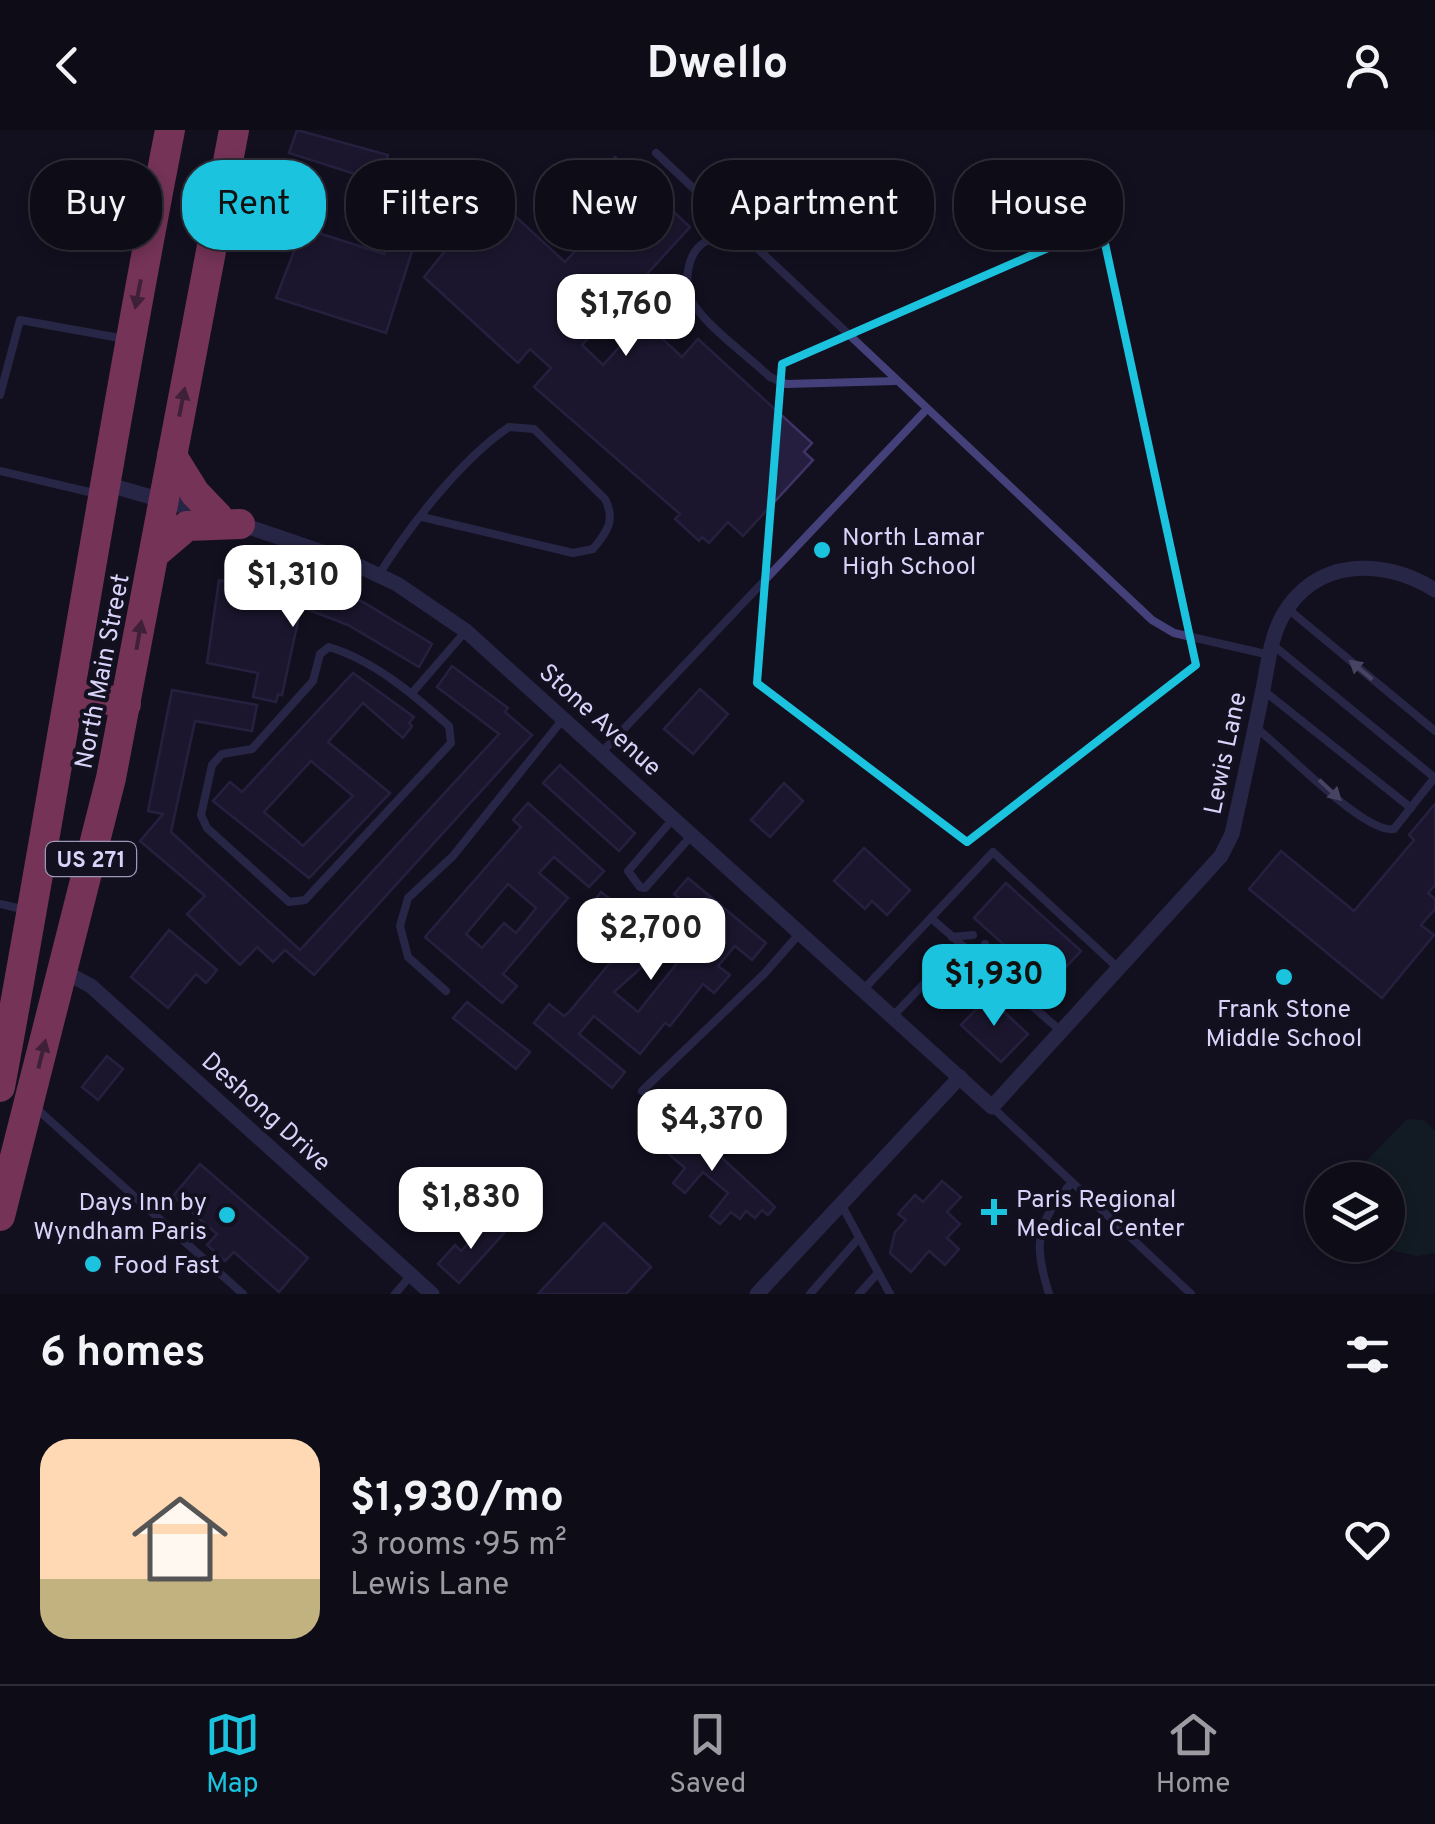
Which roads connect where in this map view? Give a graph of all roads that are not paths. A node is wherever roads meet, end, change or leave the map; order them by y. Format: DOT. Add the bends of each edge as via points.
graph roads {
  1 [pos="170,130"];
  2 [pos="234,130"];
  3 [pos="656,152"];
  4 [pos="693,188"];
  5 [pos="696,250"];
  6 [pos="757,250"];
  7 [pos="129,340"];
  8 [pos="895,381"];
  9 [pos="0,395"];
  10 [pos="926,410"];
  11 [pos="172,456"];
  12 [pos="0,471"];
  13 [pos="106,484"];
  14 [pos="164,498"];
  15 [pos="422,517"];
  16 [pos="229,520"];
  17 [pos="154,554"];
  18 [pos="378,576"];
  19 [pos="1435,590"];
  20 [pos="1288,608"];
  21 [pos="466,631"];
  22 [pos="1272,650"];
  23 [pos="1263,690"];
  24 [pos="70,691"];
  25 [pos="412,693"];
  26 [pos="126,704"];
  27 [pos="562,719"];
  28 [pos="1255,727"];
  29 [pos="1435,731"];
  30 [pos="600,753"];
  31 [pos="1435,777"];
  32 [pos="1411,808"];
  33 [pos="673,818"];
  34 [pos="692,835"];
  35 [pos="0,904"];
  36 [pos="35,912"];
  37 [pos="930,918"];
  38 [pos="800,932"];
  39 [pos="973,935"];
  40 [pos="952,937"];
  41 [pos="985,944"];
  42 [pos="960,945"];
  43 [pos="23,958"];
  44 [pos="986,966"];
  45 [pos="1119,969"];
  46 [pos="63,971"];
  47 [pos="863,990"];
  48 [pos="446,991"];
  49 [pos="8,992"];
  50 [pos="893,1016"];
  51 [pos="1062,1032"];
  52 [pos="960,1077"];
  53 [pos="0,1087"];
  54 [pos="642,1091"];
  55 [pos="30,1103"];
  56 [pos="992,1107"];
  57 [pos="1072,1182"];
  58 [pos="841,1204"];
  59 [pos="0,1216"];
  60 [pos="859,1238"];
  61 [pos="878,1274"];
  62 [pos="412,1275"];
  63 [pos="243,1294"];
  64 [pos="394,1294"];
  65 [pos="432,1294"];
  66 [pos="758,1294"];
  67 [pos="810,1294"];
  68 [pos="859,1294"];
  69 [pos="890,1294"];
  70 [pos="1049,1294"];
  71 [pos="1191,1294"];
  1 -- 7 [label="highway, North Main Street / US 271, one-way"];
  11 -- 2 [label="highway, North Main Street / US 271, one-way"];
  3 -- 4 [label="lane"];
  5 -- 8 [label="lane" via="687,278 693,304 770,377 786,384"];
  6 -- 8 [label="lane"];
  7 -- 9 [label="lane" via="20,320"];
  7 -- 13 [label="highway, North Main Street / US 271"];
  8 -- 10 [label="lane"];
  10 -- 22 [label="lane" via="1152,620 1174,633"];
  10 -- 30 [label="lane"];
  11 -- 14 [label="highway, North Main Street / US 271"];
  11 -- 16 [label="highway" via="195,493"];
  12 -- 13 [label="lane" via="89,492"];
  13 -- 14 [label="street, Stone Avenue"];
  13 -- 24 [label="highway, North Main Street / US 271"];
  14 -- 16 [label="street, Stone Avenue"];
  14 -- 17 [label="highway, North Main Street / US 271"];
  15 -- 15 [label="lane" via="489,442 521,426 534,429 612,512 593,550 573,553"];
  15 -- 18 [label="lane"];
  16 -- 17 [label="highway" via="187,526"];
  16 -- 18 [label="street, Stone Avenue"];
  26 -- 17 [label="highway, North Main Street / US 271, one-way"];
  18 -- 21 [label="street, Stone Avenue"];
  19 -- 20 [label="street" via="1400,572 1349,568 1309,586"];
  20 -- 22 [label="street, Lewis Lane"];
  29 -- 20 [label="lane, one-way"];
  21 -- 25 [label="lane"];
  21 -- 27 [label="street, Stone Avenue"];
  22 -- 23 [label="street, Lewis Lane"];
  22 -- 31 [label="lane"];
  23 -- 28 [label="street, Lewis Lane"];
  23 -- 32 [label="lane"];
  24 -- 26 [label="highway"];
  24 -- 36 [label="highway, North Main Street / US 271"];
  25 -- 25 [label="lane" via="329,647 320,654 313,681 252,750 222,754 212,764 201,815 207,828 290,902 304,900 451,743 450,726"];
  26 -- 46 [label="highway, North Main Street / US 271"];
  27 -- 30 [label="street, Stone Avenue"];
  27 -- 48 [label="lane" via="453,856 408,898 400,926 408,957"];
  28 -- 32 [label="lane, one-way" via="1376,828 1394,829"];
  28 -- 45 [label="street, Lewis Lane" via="1232,834 1221,856"];
  30 -- 33 [label="street, Stone Avenue"];
  31 -- 32 [label="lane"];
  33 -- 34 [label="street, Stone Avenue"];
  33 -- 34 [label="lane" via="628,872 640,888"];
  34 -- 38 [label="street, Stone Avenue"];
  35 -- 36 [label="lane"];
  36 -- 43 [label="highway, North Main Street / US 271"];
  37 -- 40 [label="lane"];
  37 -- 45 [label="lane" via="993,852"];
  37 -- 47 [label="lane"];
  38 -- 47 [label="street, Stone Avenue"];
  38 -- 54 [label="lane"];
  39 -- 40 [label="lane"];
  40 -- 42 [label="lane"];
  41 -- 44 [label="lane"];
  42 -- 44 [label="lane"];
  42 -- 50 [label="lane"];
  43 -- 46 [label="highway"];
  43 -- 49 [label="highway, North Main Street / US 271"];
  44 -- 51 [label="lane"];
  45 -- 51 [label="street, Lewis Lane"];
  55 -- 46 [label="highway, North Main Street / US 271, one-way"];
  46 -- 62 [label="street, Deshong Drive" via="92,986"];
  47 -- 50 [label="street, Stone Avenue"];
  49 -- 53 [label="highway, North Main Street / US 271"];
  50 -- 52 [label="street, Stone Avenue"];
  51 -- 56 [label="street, Lewis Lane"];
  52 -- 56 [label="street, Stone Avenue"];
  52 -- 58 [label="street"];
  55 -- 59 [label="highway, North Main Street / US 271"];
  55 -- 63 [label="lane"];
  56 -- 57 [label="lane"];
  57 -- 70 [label="lane" via="1037,1242"];
  57 -- 71 [label="lane"];
  58 -- 60 [label="lane"];
  58 -- 66 [label="street"];
  60 -- 61 [label="lane"];
  60 -- 67 [label="lane"];
  61 -- 68 [label="lane"];
  61 -- 69 [label="lane"];
  62 -- 64 [label="lane"];
  62 -- 65 [label="street, Deshong Drive"];
}
